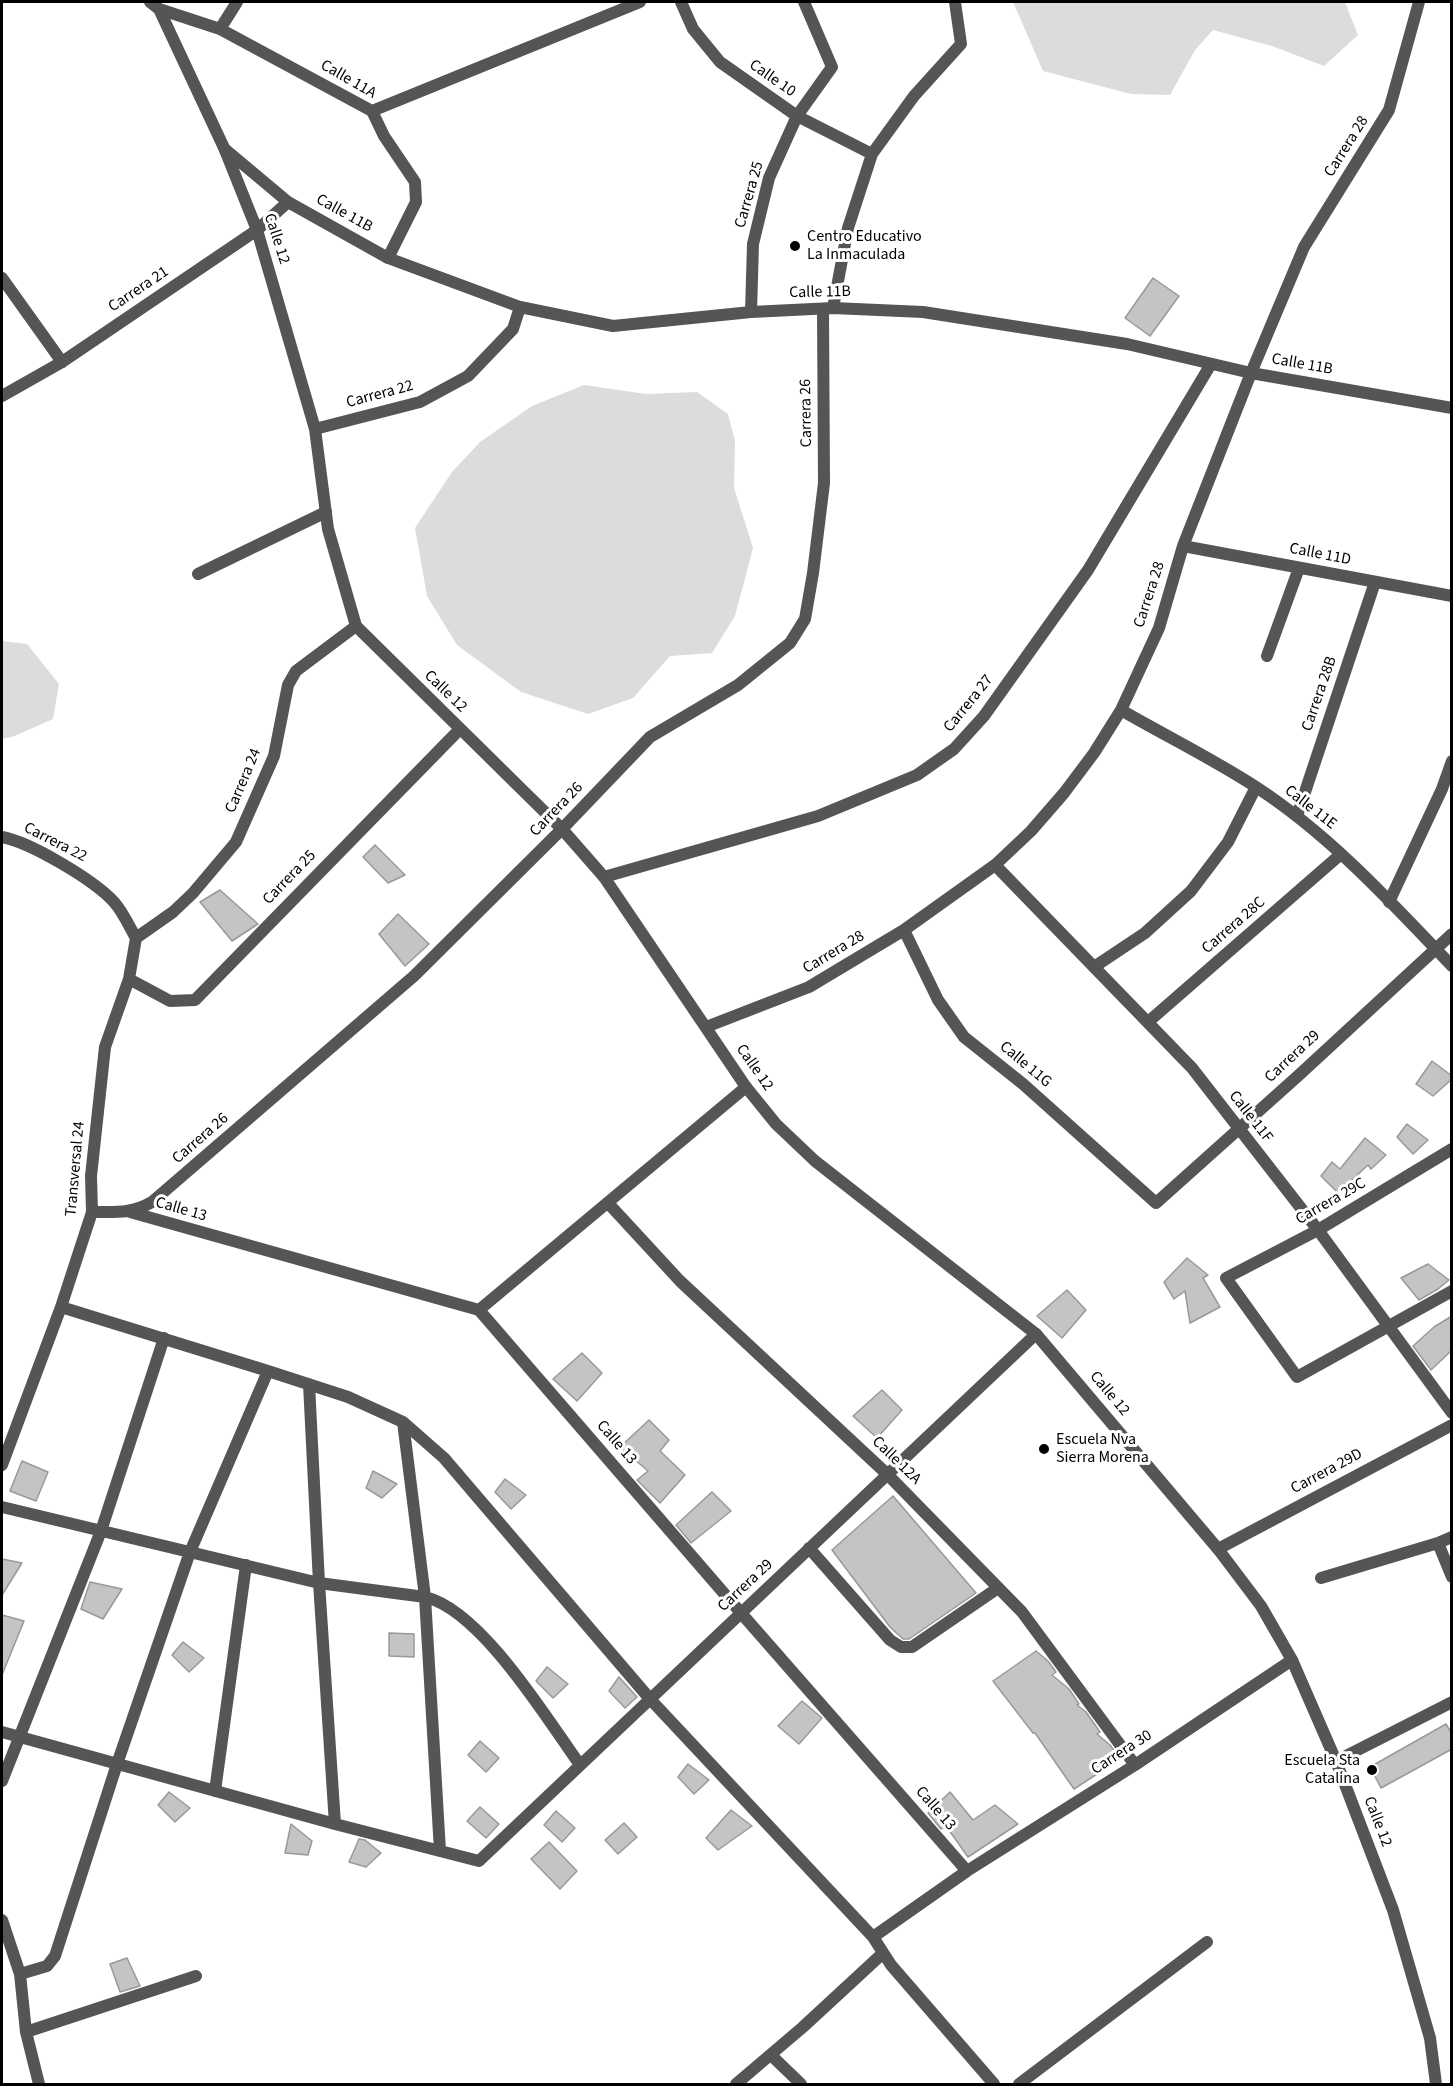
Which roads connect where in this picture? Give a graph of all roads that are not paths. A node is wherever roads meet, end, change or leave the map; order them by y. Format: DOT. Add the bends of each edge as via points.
graph roads {
  1 [pos="237,2"];
  2 [pos="640,2"];
  3 [pos="681,2"];
  4 [pos="804,2"];
  5 [pos="954,2"];
  6 [pos="1419,2"];
  7 [pos="154,5"];
  8 [pos="220,29"];
  9 [pos="372,111"];
  10 [pos="797,116"];
  11 [pos="225,150"];
  12 [pos="872,154"];
  13 [pos="288,202"];
  14 [pos="257,230"];
  15 [pos="388,258"];
  16 [pos="2,278"];
  17 [pos="520,307"];
  18 [pos="828,308"];
  19 [pos="751,312"];
  20 [pos="62,362"];
  21 [pos="1211,364"];
  22 [pos="1251,373"];
  23 [pos="2,396"];
  24 [pos="1452,408"];
  25 [pos="315,429"];
  26 [pos="326,512"];
  27 [pos="1183,546"];
  28 [pos="1299,568"];
  29 [pos="198,574"];
  30 [pos="1375,582"];
  31 [pos="1452,596"];
  32 [pos="356,626"];
  33 [pos="1267,656"];
  34 [pos="1121,710"];
  35 [pos="459,729"];
  36 [pos="1452,761"];
  37 [pos="1256,787"];
  38 [pos="1296,816"];
  39 [pos="562,829"];
  40 [pos="2,837"];
  41 [pos="1341,854"];
  42 [pos="995,865"];
  43 [pos="604,877"];
  44 [pos="1389,902"];
  45 [pos="904,930"];
  46 [pos="1452,934"];
  47 [pos="136,938"];
  48 [pos="1435,948"];
  49 [pos="1452,966"];
  50 [pos="1094,967"];
  51 [pos="129,979"];
  52 [pos="1148,1022"];
  53 [pos="706,1027"];
  54 [pos="746,1087"];
  55 [pos="1238,1129"];
  56 [pos="1452,1149"];
  57 [pos="608,1203"];
  58 [pos="1156,1203"];
  59 [pos="92,1212"];
  60 [pos="129,1212"];
  61 [pos="1318,1230"];
  62 [pos="1452,1291"];
  63 [pos="61,1307"];
  64 [pos="479,1310"];
  65 [pos="1389,1326"];
  66 [pos="1036,1334"];
  67 [pos="165,1338"];
  68 [pos="268,1371"];
  69 [pos="309,1384"];
  70 [pos="1452,1413"];
  71 [pos="403,1422"];
  72 [pos="1452,1425"];
  73 [pos="2,1465"];
  74 [pos="887,1474"];
  75 [pos="2,1507"];
  76 [pos="100,1531"];
  77 [pos="1452,1537"];
  78 [pos="1438,1543"];
  79 [pos="809,1548"];
  80 [pos="1218,1549"];
  81 [pos="190,1552"];
  82 [pos="246,1565"];
  83 [pos="1452,1577"];
  84 [pos="1321,1578"];
  85 [pos="319,1583"];
  86 [pos="998,1588"];
  87 [pos="425,1597"];
  88 [pos="741,1613"];
  89 [pos="1292,1660"];
  90 [pos="650,1699"];
  91 [pos="1452,1702"];
  92 [pos="2,1732"];
  93 [pos="19,1737"];
  94 [pos="1336,1761"];
  95 [pos="117,1764"];
  96 [pos="580,1765"];
  97 [pos="1135,1765"];
  98 [pos="2,1782"];
  99 [pos="215,1791"];
  100 [pos="335,1824"];
  101 [pos="440,1851"];
  102 [pos="968,1871"];
  103 [pos="2,1920"];
  104 [pos="873,1937"];
  105 [pos="1207,1942"];
  106 [pos="882,1954"];
  107 [pos="20,1974"];
  108 [pos="196,1976"];
  109 [pos="26,2032"];
  110 [pos="772,2055"];
  111 [pos="39,2085"];
  112 [pos="736,2085"];
  113 [pos="801,2085"];
  114 [pos="994,2085"];
  115 [pos="1019,2085"];
  116 [pos="1436,2085"];
  1 -- 8 [label="street"];
  2 -- 9 [label="street"];
  3 -- 10 [label="street, Calle 10" via="693,29 720,62"];
  4 -- 10 [label="street, Carrera 25" via="832,67"];
  5 -- 12 [label="street, Carrera 26" via="961,44 914,96"];
  6 -- 22 [label="street, Carrera 28" via="1389,110 1304,247"];
  7 -- 8 [label="street, Calle 11A"];
  7 -- 11 [label="street, Calle 12"];
  8 -- 9 [label="street, Calle 11A"];
  9 -- 15 [label="street, Calle 11A" via="415,182 416,202"];
  10 -- 12 [label="street, Calle 10"];
  10 -- 19 [label="street, Carrera 25" via="769,178 753,244"];
  11 -- 13 [label="street, Calle 11B"];
  11 -- 14 [label="street, Calle 12"];
  12 -- 18 [label="street, Carrera 26"];
  13 -- 14 [label="street, Carrera 21"];
  13 -- 15 [label="street, Calle 11B"];
  14 -- 20 [label="street, Carrera 21"];
  14 -- 25 [label="street, Calle 12"];
  15 -- 17 [label="street, Calle 11B"];
  16 -- 20 [label="street"];
  17 -- 19 [label="street, Calle 11B" via="613,326"];
  17 -- 25 [label="street, Carrera 22" via="513,329 468,376 420,402"];
  18 -- 19 [label="street, Calle 11B"];
  18 -- 21 [label="street, Calle 11B" via="922,312 1127,344"];
  18 -- 39 [label="street, Carrera 26" via="824,483 805,619 790,643 738,685 650,737"];
  20 -- 23 [label="street, Carrera 21"];
  21 -- 22 [label="street, Calle 11B"];
  21 -- 43 [label="street, Carrera 27" via="1088,570 984,716 954,749 917,776 818,816"];
  22 -- 24 [label="street, Calle 11B"];
  22 -- 27 [label="street, Carrera 28"];
  25 -- 26 [label="street, Calle 12"];
  26 -- 29 [label="street"];
  26 -- 32 [label="street, Calle 12"];
  27 -- 28 [label="street, Calle 11D"];
  27 -- 34 [label="street, Carrera 28" via="1159,628"];
  28 -- 30 [label="street, Calle 11D"];
  28 -- 33 [label="street"];
  30 -- 31 [label="street, Calle 11D"];
  30 -- 38 [label="street, Carrera 28B"];
  32 -- 35 [label="street, Calle 12"];
  32 -- 47 [label="street, Carrera 24" via="296,671 288,685 274,756 236,842 193,893"];
  34 -- 37 [label="street, Calle 11E"];
  34 -- 42 [label="street, Carrera 28" via="1064,793"];
  35 -- 39 [label="street, Calle 12"];
  35 -- 51 [label="street, Carrera 25" via="195,1000 170,1001"];
  36 -- 44 [label="street"];
  37 -- 38 [label="street, Calle 11E"];
  37 -- 50 [label="street" via="1228,842 1191,891 1145,933"];
  38 -- 41 [label="street, Calle 11E"];
  39 -- 43 [label="street, Calle 12"];
  39 -- 60 [label="street, Carrera 26" via="414,976 164,1192"];
  40 -- 47 [label="street, Carrera 22" via="80,874 114,902"];
  41 -- 44 [label="street, Calle 11E"];
  41 -- 52 [label="street, Carrera 28C"];
  42 -- 45 [label="street, Carrera 28"];
  42 -- 50 [label="street, Calle 11F"];
  43 -- 53 [label="street, Calle 12"];
  44 -- 48 [label="street, Calle 11E"];
  45 -- 53 [label="street, Carrera 28" via="809,987"];
  45 -- 58 [label="street, Calle 11G" via="938,1000 964,1036"];
  46 -- 48 [label="street, Carrera 29"];
  47 -- 51 [label="street, Transversal 24"];
  48 -- 49 [label="street, Calle 11E"];
  48 -- 55 [label="street, Carrera 29"];
  50 -- 52 [label="street, Calle 11F"];
  51 -- 59 [label="street, Transversal 24" via="105,1047 91,1176"];
  52 -- 55 [label="street, Calle 11F" via="1192,1068"];
  53 -- 54 [label="street, Calle 12"];
  54 -- 57 [label="street"];
  54 -- 66 [label="street, Calle 12" via="776,1124 815,1161"];
  55 -- 58 [label="street, Carrera 29"];
  55 -- 61 [label="street, Calle 11F"];
  56 -- 61 [label="street, Carrera 29C"];
  57 -- 64 [label="street"];
  57 -- 74 [label="street, Calle 12A" via="680,1281"];
  59 -- 60 [label="street, Carrera 26"];
  59 -- 63 [label="street, Transversal 24"];
  60 -- 64 [label="street, Calle 13"];
  61 -- 65 [label="street, Calle 11F"];
  61 -- 65 [label="street, Carrera 29C" via="1226,1278 1297,1377"];
  62 -- 65 [label="street"];
  63 -- 67 [label="street"];
  63 -- 73 [label="street, Transversal 24"];
  64 -- 88 [label="street, Calle 13"];
  65 -- 70 [label="street, Calle 11F"];
  66 -- 74 [label="street, Carrera 29"];
  66 -- 80 [label="street, Calle 12"];
  67 -- 68 [label="street"];
  67 -- 76 [label="street"];
  68 -- 69 [label="street"];
  68 -- 81 [label="street"];
  69 -- 71 [label="street"];
  69 -- 85 [label="street"];
  71 -- 87 [label="street"];
  71 -- 90 [label="street" via="444,1458"];
  72 -- 80 [label="street, Carrera 29D"];
  74 -- 79 [label="street, Carrera 29"];
  74 -- 86 [label="street, Calle 12A"];
  75 -- 76 [label="street"];
  76 -- 81 [label="street"];
  76 -- 93 [label="street"];
  77 -- 78 [label="street"];
  78 -- 83 [label="street"];
  78 -- 84 [label="street"];
  79 -- 86 [label="street" via="890,1640 901,1647 912,1647"];
  79 -- 88 [label="street, Carrera 29"];
  80 -- 89 [label="street, Calle 12" via="1261,1606"];
  81 -- 82 [label="street"];
  81 -- 95 [label="street"];
  82 -- 85 [label="street"];
  82 -- 99 [label="street"];
  85 -- 87 [label="street"];
  85 -- 100 [label="street"];
  86 -- 97 [label="street, Calle 12A" via="1022,1612"];
  87 -- 96 [label="street" via="469,1623 509,1665"];
  87 -- 101 [label="street"];
  88 -- 90 [label="street, Carrera 29"];
  88 -- 102 [label="street, Calle 13"];
  89 -- 94 [label="street, Calle 12"];
  89 -- 97 [label="street, Carrera 30"];
  90 -- 96 [label="street, Carrera 29"];
  90 -- 104 [label="street"];
  91 -- 94 [label="street"];
  92 -- 93 [label="street"];
  93 -- 95 [label="street"];
  93 -- 98 [label="street"];
  94 -- 116 [label="street, Calle 12" via="1393,1910 1430,2038"];
  95 -- 99 [label="street"];
  95 -- 107 [label="street" via="55,1956 47,1966"];
  96 -- 101 [label="street, Carrera 29" via="479,1862"];
  97 -- 102 [label="street, Carrera 30"];
  99 -- 100 [label="street"];
  100 -- 101 [label="street"];
  102 -- 104 [label="street, Carrera 30"];
  103 -- 107 [label="street"];
  104 -- 106 [label="street"];
  105 -- 115 [label="street"];
  106 -- 110 [label="street"];
  106 -- 114 [label="street"];
  107 -- 109 [label="street"];
  108 -- 109 [label="street"];
  109 -- 111 [label="street"];
  110 -- 112 [label="street"];
  110 -- 113 [label="street"];
}
